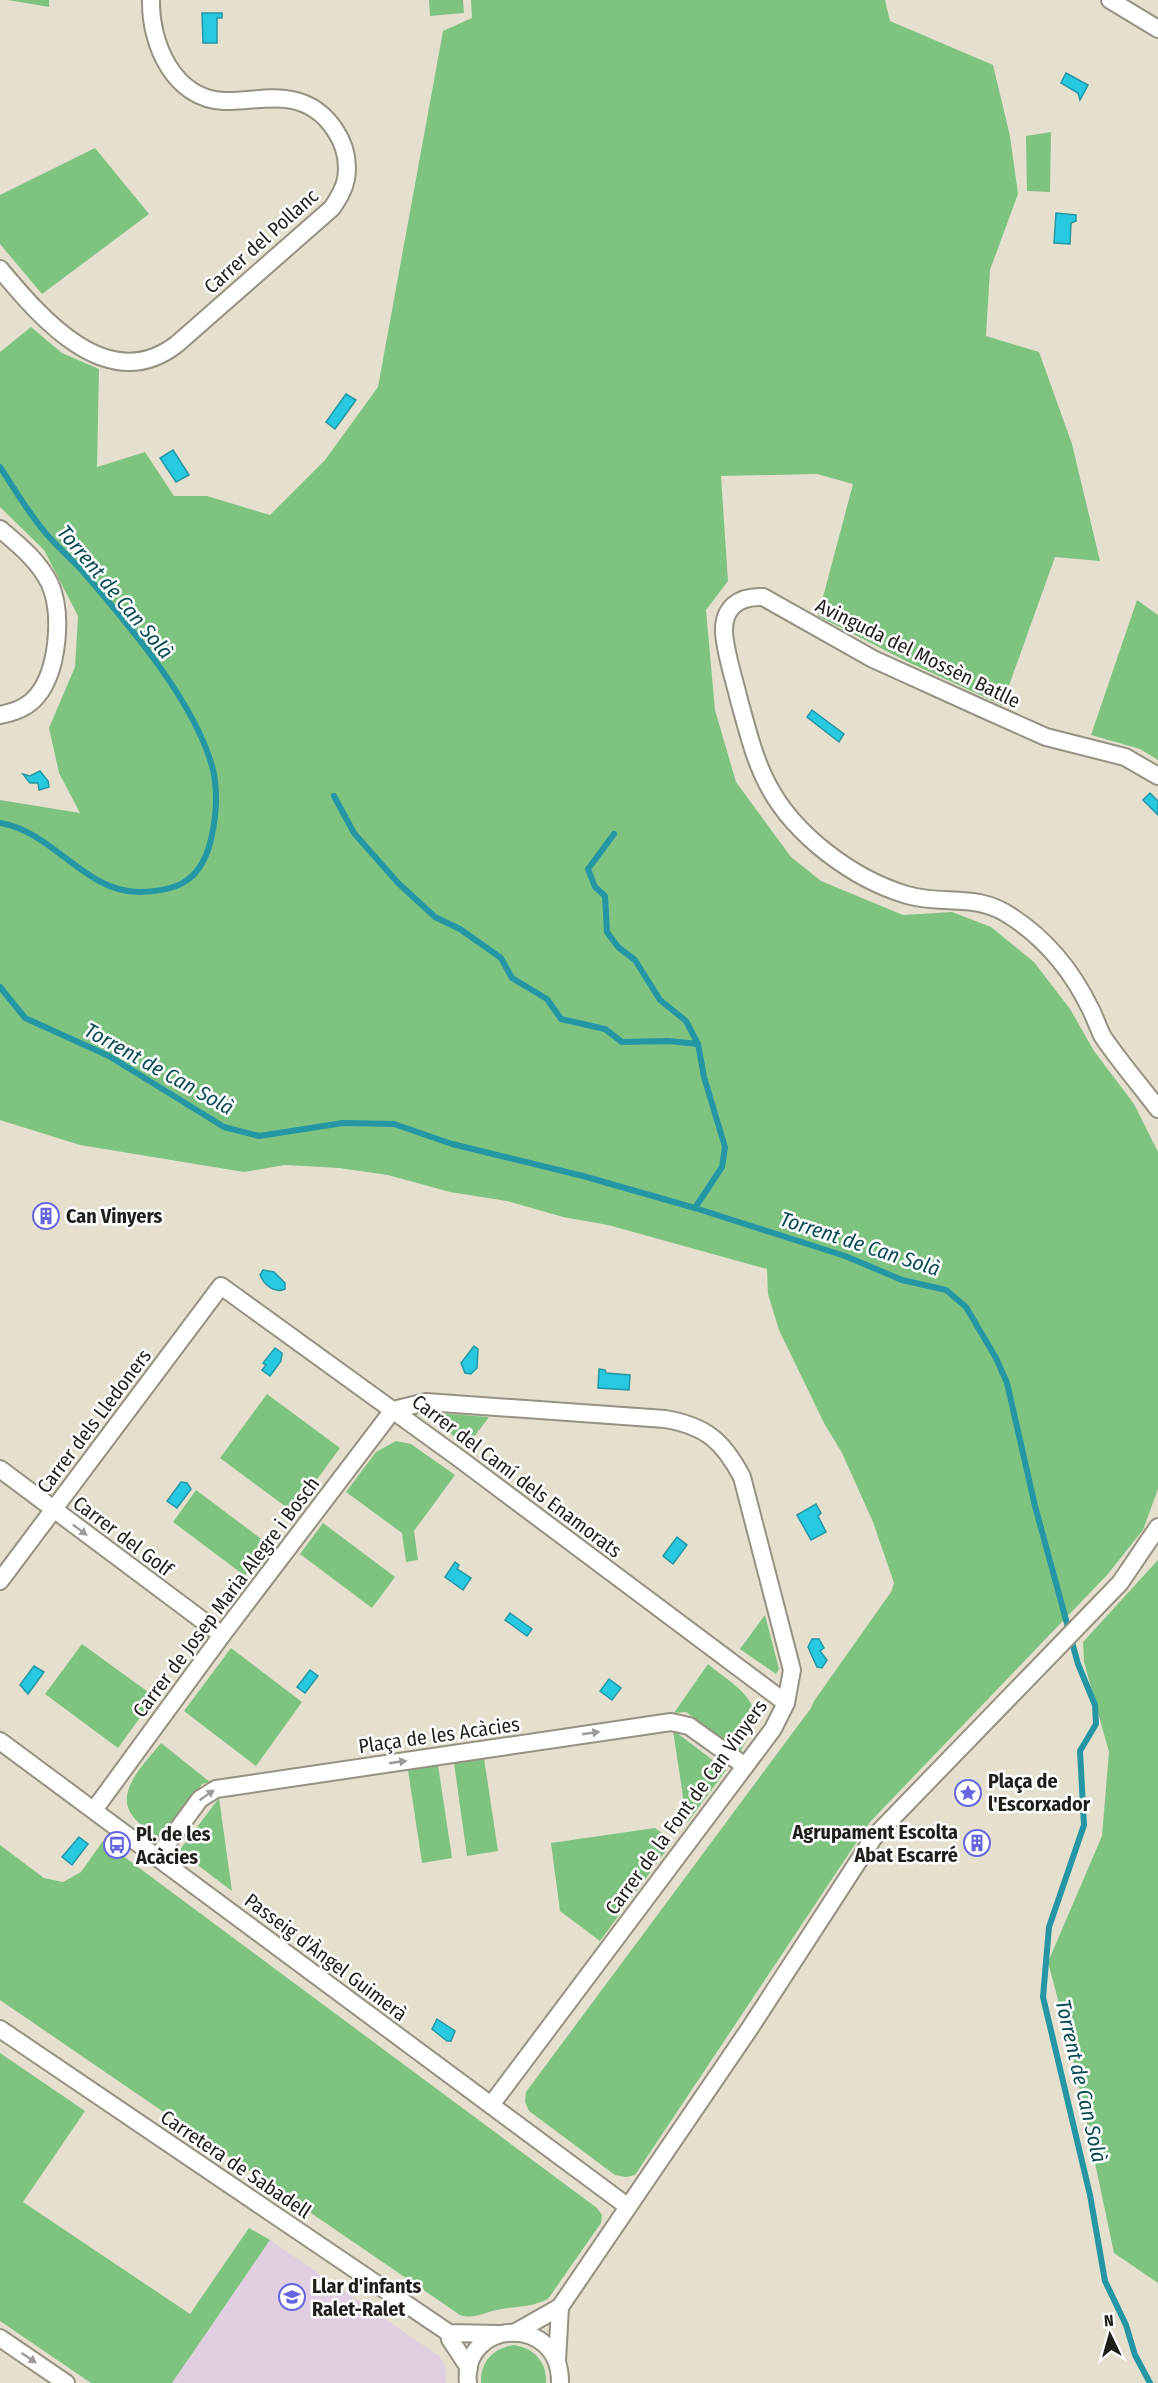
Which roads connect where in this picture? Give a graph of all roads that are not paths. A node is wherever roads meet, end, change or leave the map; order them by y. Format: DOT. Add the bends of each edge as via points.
graph roads {
  1 [pos="151,0"];
  2 [pos="1110,0"];
  3 [pos="1158,29"];
  4 [pos="0,268"];
  5 [pos="0,529"];
  6 [pos="0,715"];
  7 [pos="1158,776"];
  8 [pos="1158,1109"];
  9 [pos="221,1286"];
  10 [pos="393,1410"];
  11 [pos="0,1469"];
  12 [pos="54,1510"];
  13 [pos="1158,1527"];
  14 [pos="0,1581"];
  15 [pos="222,1635"];
  16 [pos="786,1703"];
  17 [pos="0,1741"];
  18 [pos="745,1766"];
  19 [pos="94,1810"];
  20 [pos="158,1856"];
  21 [pos="0,2028"];
  22 [pos="491,2105"];
  23 [pos="627,2206"];
  24 [pos="560,2307"];
  25 [pos="516,2332"];
  26 [pos="449,2333"];
  27 [pos="499,2334"];
  28 [pos="0,2338"];
  29 [pos="557,2362"];
  30 [pos="467,2378"];
  31 [pos="66,2383"];
  32 [pos="560,2383"];
  1 -- 4 [label="street, Carrer del Pollanc" via="156,41 175,76 189,90 222,101 295,100 325,117 344,147 346,181 341,194 332,208 177,345 165,354 146,359 109,359 68,340 29,304"];
  2 -- 3 [label="street"];
  5 -- 6 [label="street" via="42,570 56,611 53,652 43,687 28,704"];
  7 -- 8 [label="street, Avinguda del Mossèn Batlle" via="1125,757 1046,737 959,699 873,659 763,597 739,601 725,615 725,645 747,728 767,784 790,818 853,869 897,892 925,899 977,901 1010,915 1029,930 1072,974 1102,1035"];
  9 -- 10 [label="street, Carrer del Camí dels Enamorats"];
  9 -- 12 [label="street, Carrer dels Lledoners"];
  10 -- 15 [label="street, Carrer de Josep Maria Alegre i Bosch"];
  10 -- 16 [label="street, Carrer del Camí dels Enamorats"];
  10 -- 16 [label="street, Carrer de la Font de Can Vinyers" via="426,1402 665,1419 687,1423 715,1437 742,1477 792,1670"];
  11 -- 12 [label="street, Carrer del Golf"];
  12 -- 14 [label="street, Carrer dels Lledoners"];
  12 -- 15 [label="street, Carrer del Golf, one-way"];
  13 -- 23 [label="street" via="1135,1565 1077,1629 874,1837 750,2028"];
  15 -- 19 [label="street, Carrer de Josep Maria Alegre i Bosch"];
  16 -- 18 [label="street, Carrer de la Font de Can Vinyers" via="773,1729"];
  17 -- 19 [label="street, Passeig d'Àngel Guimerà"];
  20 -- 18 [label="street, Plaça de les Acàcies, one-way" via="200,1799 216,1789 671,1722 689,1726"];
  18 -- 22 [label="street, Carrer de la Font de Can Vinyers"];
  19 -- 20 [label="street, Passeig d'Àngel Guimerà"];
  20 -- 22 [label="street, Passeig d'Àngel Guimerà"];
  21 -- 26 [label="street, Carretera de Sabadell"];
  22 -- 23 [label="street, Passeig d'Àngel Guimerà"];
  23 -- 24 [label="street"];
  24 -- 25 [label="street"];
  24 -- 29 [label="street"];
  25 -- 27 [label="street"];
  25 -- 29 [label="street" via="537,2338"];
  26 -- 27 [label="street"];
  26 -- 30 [label="street, Carretera de Sabadell"];
  27 -- 30 [label="street" via="479,2347"];
  28 -- 31 [label="street, one-way"];
  29 -- 32 [label="street"];
}
